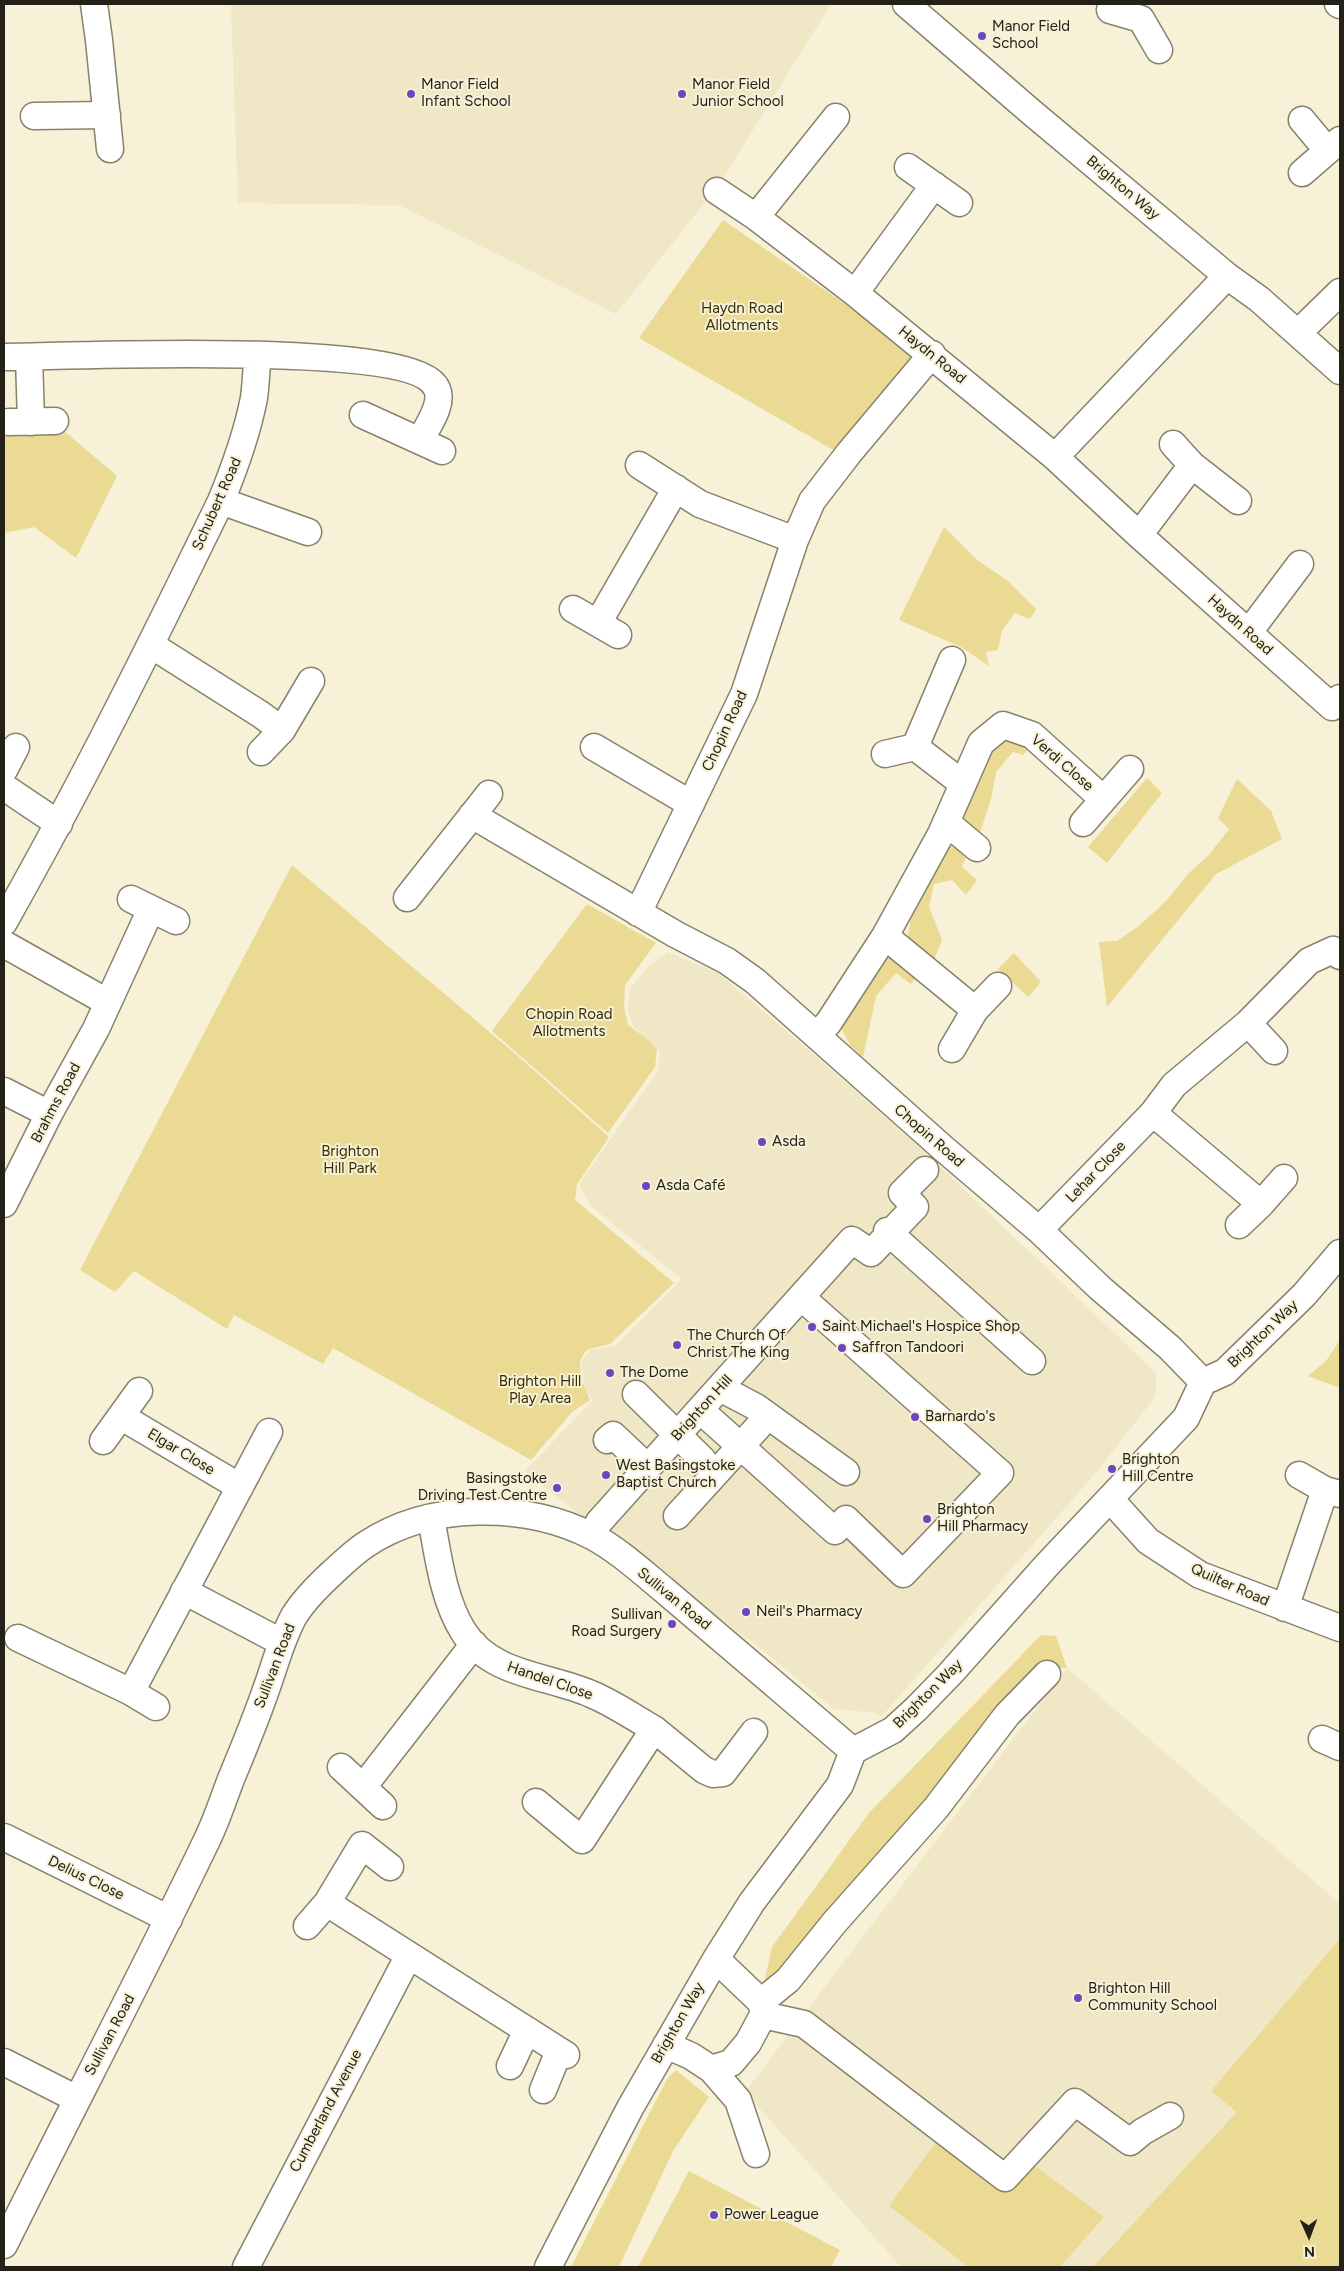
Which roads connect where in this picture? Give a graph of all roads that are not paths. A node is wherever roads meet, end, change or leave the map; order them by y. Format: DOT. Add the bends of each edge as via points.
graph roads {
  1 [pos="94,4"];
  2 [pos="906,4"];
  3 [pos="1110,10"];
  4 [pos="1147,12"];
  5 [pos="1159,50"];
  6 [pos="107,115"];
  7 [pos="34,116"];
  8 [pos="836,117"];
  9 [pos="1302,120"];
  10 [pos="1334,145"];
  11 [pos="110,149"];
  12 [pos="908,167"];
  13 [pos="1302,172"];
  14 [pos="934,185"];
  15 [pos="717,191"];
  16 [pos="959,203"];
  17 [pos="756,217"];
  18 [pos="1227,276"];
  19 [pos="1340,292"];
  20 [pos="855,293"];
  21 [pos="1298,333"];
  22 [pos="932,354"];
  23 [pos="258,355"];
  24 [pos="16,357"];
  25 [pos="1340,371"];
  26 [pos="363,415"];
  27 [pos="32,422"];
  28 [pos="1173,444"];
  29 [pos="1055,457"];
  30 [pos="639,465"];
  31 [pos="1192,465"];
  32 [pos="676,488"];
  33 [pos="221,501"];
  34 [pos="1238,501"];
  35 [pos="308,532"];
  36 [pos="1139,536"];
  37 [pos="795,540"];
  38 [pos="1300,564"];
  39 [pos="573,609"];
  40 [pos="1249,632"];
  41 [pos="151,645"];
  42 [pos="952,660"];
  43 [pos="310,681"];
  44 [pos="1340,698"];
  45 [pos="282,730"];
  46 [pos="16,747"];
  47 [pos="594,747"];
  48 [pos="915,747"];
  49 [pos="261,752"];
  50 [pos="885,754"];
  51 [pos="1130,769"];
  52 [pos="4,770"];
  53 [pos="962,783"];
  54 [pos="4,787"];
  55 [pos="489,794"];
  56 [pos="1103,799"];
  57 [pos="691,804"];
  58 [pos="472,815"];
  59 [pos="946,822"];
  60 [pos="1083,823"];
  61 [pos="59,824"];
  62 [pos="977,848"];
  63 [pos="407,898"];
  64 [pos="638,913"];
  65 [pos="176,921"];
  66 [pos="4,922"];
  67 [pos="885,936"];
  68 [pos="4,944"];
  69 [pos="1340,956"];
  70 [pos="998,986"];
  71 [pos="107,1002"];
  72 [pos="976,1010"];
  73 [pos="1248,1023"];
  74 [pos="817,1036"];
  75 [pos="952,1049"];
  76 [pos="1274,1051"];
  77 [pos="4,1090"];
  78 [pos="1153,1113"];
  79 [pos="49,1114"];
  80 [pos="925,1170"];
  81 [pos="1284,1178"];
  82 [pos="4,1204"];
  83 [pos="1261,1204"];
  84 [pos="1239,1225"];
  85 [pos="1039,1230"];
  86 [pos="888,1232"];
  87 [pos="1340,1253"];
  88 [pos="801,1297"];
  89 [pos="1032,1361"];
  90 [pos="728,1380"];
  91 [pos="1203,1382"];
  92 [pos="139,1391"];
  93 [pos="636,1394"];
  94 [pos="768,1416"];
  95 [pos="122,1417"];
  96 [pos="709,1418"];
  97 [pos="269,1432"];
  98 [pos="678,1435"];
  99 [pos="607,1440"];
  100 [pos="103,1441"];
  101 [pos="740,1446"];
  102 [pos="702,1460"];
  103 [pos="648,1468"];
  104 [pos="846,1472"];
  105 [pos="1299,1475"];
  106 [pos="240,1487"];
  107 [pos="1333,1492"];
  108 [pos="1110,1499"];
  109 [pos="677,1516"];
  110 [pos="431,1518"];
  111 [pos="592,1536"];
  112 [pos="184,1592"];
  113 [pos="1285,1608"];
  114 [pos="1340,1628"];
  115 [pos="19,1637"];
  116 [pos="281,1642"];
  117 [pos="474,1644"];
  118 [pos="1047,1674"];
  119 [pos="131,1692"];
  120 [pos="156,1707"];
  121 [pos="654,1729"];
  122 [pos="754,1732"];
  123 [pos="853,1751"];
  124 [pos="341,1767"];
  125 [pos="362,1787"];
  126 [pos="536,1802"];
  127 [pos="383,1806"];
  128 [pos="4,1837"];
  129 [pos="390,1867"];
  130 [pos="327,1903"];
  131 [pos="169,1919"];
  132 [pos="307,1926"];
  133 [pos="408,1955"];
  134 [pos="716,1959"];
  135 [pos="762,2008"];
  136 [pos="527,2030"];
  137 [pos="666,2044"];
  138 [pos="4,2062"];
  139 [pos="510,2066"];
  140 [pos="711,2069"];
  141 [pos="543,2090"];
  142 [pos="77,2099"];
  143 [pos="1170,2116"];
  144 [pos="756,2154"];
  145 [pos="4,2245"];
  146 [pos="246,2267"];
  147 [pos="548,2267"];
  1 -- 6 [label="street"];
  2 -- 18 [label="street, Brighton Way"];
  3 -- 4 [label="street"];
  4 -- 5 [label="street"];
  6 -- 7 [label="street"];
  6 -- 11 [label="street"];
  8 -- 17 [label="street"];
  9 -- 10 [label="street"];
  10 -- 13 [label="street"];
  12 -- 14 [label="street"];
  14 -- 16 [label="street"];
  14 -- 20 [label="street"];
  15 -- 17 [label="street, Haydn Road"];
  17 -- 20 [label="street, Haydn Road"];
  18 -- 21 [label="street, Brighton Way"];
  18 -- 29 [label="street"];
  19 -- 21 [label="street"];
  20 -- 22 [label="street, Haydn Road"];
  21 -- 25 [label="street, Brighton Way"];
  22 -- 29 [label="street, Haydn Road"];
  22 -- 37 [label="street, Chopin Road" via="812,501"];
  23 -- 24 [label="street" via="154,352"];
  23 -- 26 [label="street" via="374,363 430,378 438,389 439,404 431,446"];
  23 -- 33 [label="street, Schubert Road" via="247,426 236,466"];
  24 -- 27 [label="street"];
  28 -- 31 [label="street"];
  29 -- 36 [label="street, Haydn Road"];
  30 -- 32 [label="street"];
  31 -- 34 [label="street"];
  31 -- 36 [label="street"];
  32 -- 37 [label="street" via="700,504"];
  32 -- 39 [label="street" via="608,629"];
  33 -- 35 [label="street"];
  33 -- 41 [label="street, Schubert Road"];
  36 -- 40 [label="street, Haydn Road"];
  37 -- 57 [label="street, Chopin Road" via="744,694"];
  38 -- 40 [label="street"];
  40 -- 44 [label="street, Haydn Road" via="1332,708"];
  41 -- 45 [label="street"];
  41 -- 61 [label="street, Schubert Road"];
  42 -- 48 [label="street"];
  43 -- 45 [label="street"];
  45 -- 49 [label="street"];
  46 -- 52 [label="street"];
  47 -- 57 [label="street"];
  48 -- 50 [label="street"];
  48 -- 53 [label="street"];
  51 -- 56 [label="street, Verdi Close"];
  53 -- 56 [label="street, Verdi Close" via="981,743 1003,725 1032,735"];
  53 -- 59 [label="street, Verdi Close"];
  54 -- 61 [label="street"];
  55 -- 58 [label="street"];
  56 -- 60 [label="street, Verdi Close"];
  57 -- 64 [label="street, Chopin Road"];
  58 -- 63 [label="street"];
  58 -- 64 [label="street, Chopin Road"];
  59 -- 62 [label="street"];
  59 -- 67 [label="street, Verdi Close"];
  61 -- 66 [label="street, Schubert Road"];
  64 -- 74 [label="street, Chopin Road" via="727,961"];
  65 -- 71 [label="street, Brahms Road" via="141,904"];
  67 -- 72 [label="street"];
  67 -- 74 [label="street, Verdi Close"];
  68 -- 71 [label="street"];
  69 -- 73 [label="street, Lehar Close" via="1333,950 1309,960"];
  70 -- 72 [label="street"];
  71 -- 79 [label="street, Brahms Road" via="96,1029"];
  72 -- 75 [label="street"];
  73 -- 76 [label="street"];
  73 -- 78 [label="street, Lehar Close" via="1174,1084"];
  74 -- 85 [label="street, Chopin Road"];
  77 -- 79 [label="street"];
  78 -- 83 [label="street"];
  78 -- 85 [label="street, Lehar Close"];
  79 -- 82 [label="street, Brahms Road"];
  80 -- 86 [label="street" via="902,1193 916,1207"];
  81 -- 83 [label="street"];
  83 -- 84 [label="street"];
  85 -- 91 [label="street, Chopin Road" via="1170,1348"];
  86 -- 88 [label="street, Brighton Hill" via="871,1253 852,1240"];
  86 -- 89 [label="street"];
  87 -- 91 [label="street, Brighton Way" via="1304,1295 1224,1372"];
  88 -- 90 [label="street, Brighton Hill"];
  88 -- 101 [label="street" via="1000,1473 903,1574 846,1519 835,1531"];
  90 -- 94 [label="street"];
  90 -- 98 [label="street, Brighton Hill"];
  91 -- 108 [label="street, Brighton Way" via="1186,1418"];
  92 -- 95 [label="street"];
  93 -- 98 [label="street"];
  94 -- 101 [label="street"];
  94 -- 104 [label="street"];
  95 -- 100 [label="street"];
  95 -- 106 [label="street, Elgar Close"];
  96 -- 101 [label="street"];
  97 -- 106 [label="street"];
  98 -- 102 [label="street"];
  98 -- 103 [label="street, Brighton Hill"];
  99 -- 103 [label="street" via="613,1435"];
  101 -- 109 [label="street"];
  103 -- 111 [label="street, Brighton Hill" via="599,1522"];
  105 -- 107 [label="street, Quilter Road"];
  106 -- 112 [label="street"];
  107 -- 113 [label="street, Quilter Road"];
  108 -- 113 [label="street, Quilter Road" via="1148,1541 1200,1575"];
  108 -- 123 [label="street, Brighton Way" via="916,1709 893,1730"];
  110 -- 111 [label="street, Sullivan Road" via="473,1510 502,1510 536,1516"];
  110 -- 116 [label="street, Sullivan Road" via="398,1528 366,1544 346,1560 310,1595"];
  110 -- 117 [label="street, Handel Close" via="447,1592 463,1631"];
  111 -- 123 [label="street, Sullivan Road" via="664,1590"];
  112 -- 116 [label="street"];
  112 -- 119 [label="street"];
  113 -- 114 [label="street, Quilter Road"];
  115 -- 119 [label="street"];
  116 -- 131 [label="street, Sullivan Road" via="251,1730 208,1838"];
  117 -- 121 [label="street, Handel Close" via="507,1668 590,1693"];
  117 -- 125 [label="street"];
  118 -- 135 [label="street" via="1007,1715 936,1808"];
  119 -- 120 [label="street"];
  121 -- 122 [label="street, Handel Close" via="713,1774 723,1773"];
  121 -- 126 [label="street" via="582,1840"];
  123 -- 134 [label="street, Brighton Way" via="840,1785 752,1902"];
  124 -- 125 [label="street"];
  125 -- 127 [label="street"];
  128 -- 131 [label="street, Delius Close"];
  129 -- 130 [label="street" via="362,1844"];
  130 -- 132 [label="street"];
  130 -- 133 [label="street"];
  131 -- 142 [label="street, Sullivan Road"];
  133 -- 136 [label="street"];
  133 -- 146 [label="street, Cumberland Avenue"];
  134 -- 135 [label="street"];
  134 -- 137 [label="street, Brighton Way"];
  135 -- 140 [label="street" via="748,2043 730,2063"];
  135 -- 143 [label="street" via="804,2024 1005,2178 1075,2102 1130,2142"];
  136 -- 139 [label="street"];
  136 -- 141 [label="street" via="563,2053"];
  137 -- 140 [label="street"];
  137 -- 147 [label="street, Brighton Way"];
  138 -- 142 [label="street"];
  140 -- 144 [label="street" via="738,2100"];
  142 -- 145 [label="street, Sullivan Road"];
}
